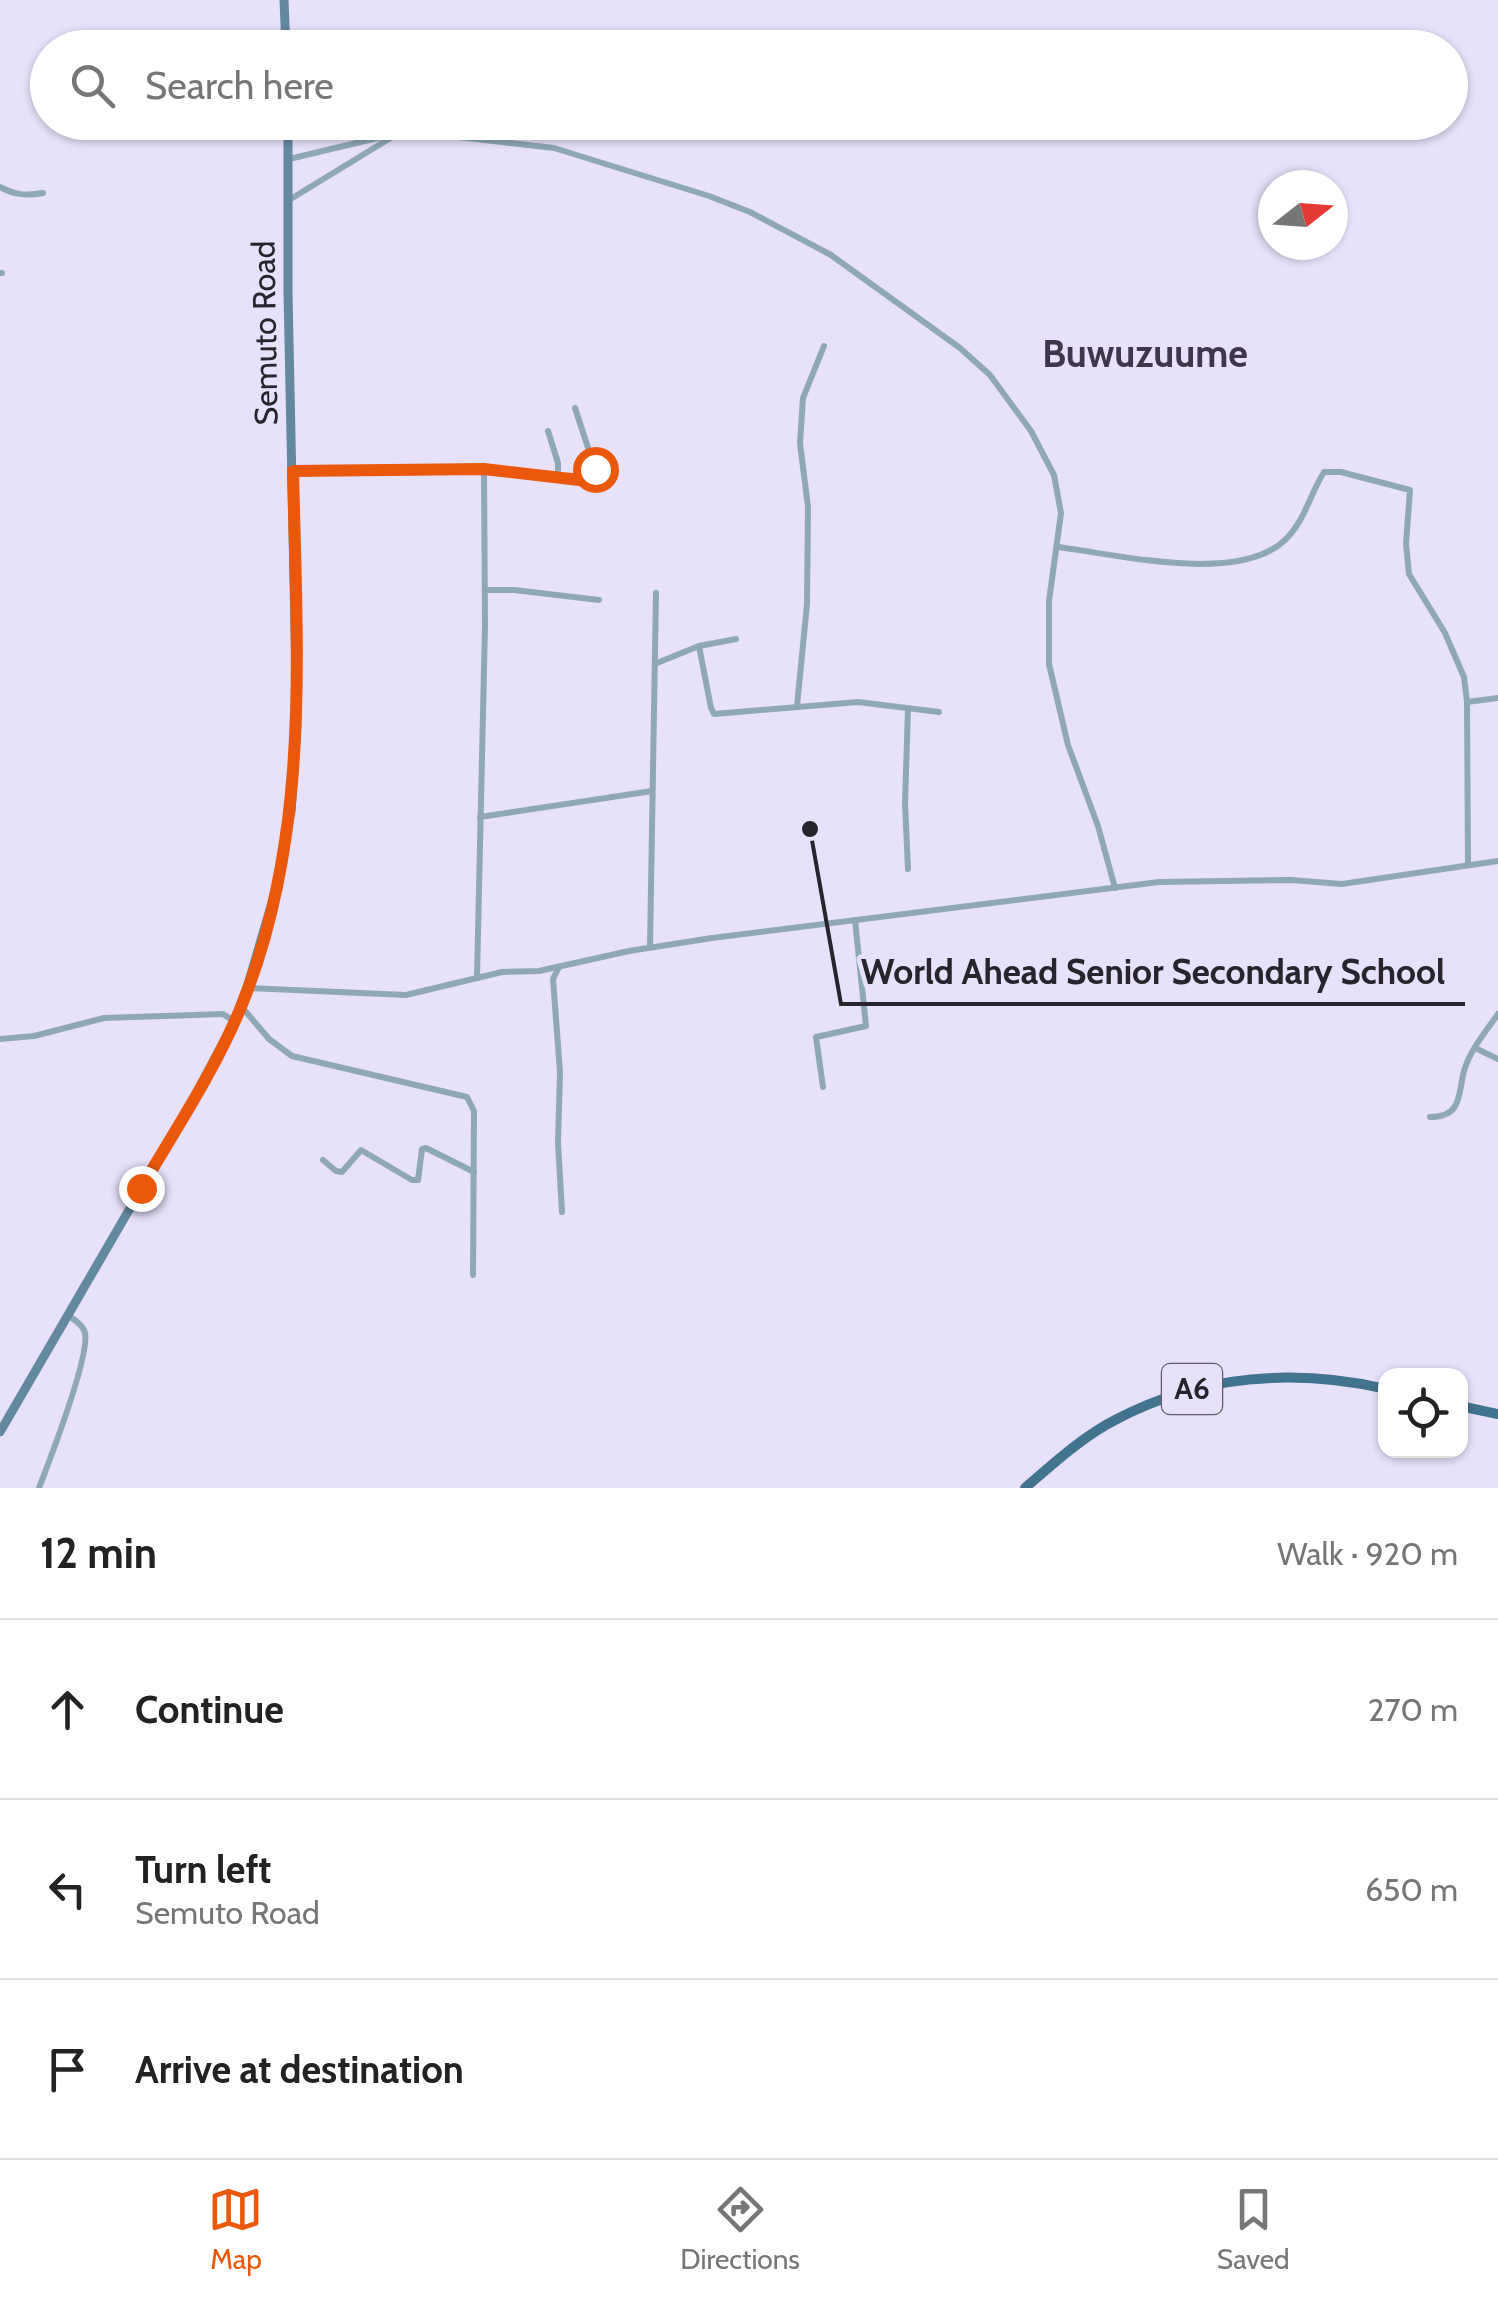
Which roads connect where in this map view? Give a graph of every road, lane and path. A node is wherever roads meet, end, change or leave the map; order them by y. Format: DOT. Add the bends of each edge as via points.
graph roads {
  1 [pos="284,0"];
  2 [pos="285,30"];
  3 [pos="289,140"];
  4 [pos="372,140"];
  5 [pos="387,140"];
  6 [pos="484,140"];
  7 [pos="290,160"];
  8 [pos="0,186"];
  9 [pos="44,193"];
  10 [pos="288,200"];
  11 [pos="824,346"];
  12 [pos="574,408"];
  13 [pos="548,431"];
  14 [pos="484,469"];
  15 [pos="293,471"];
  16 [pos="558,478"];
  17 [pos="1057,547"];
  18 [pos="485,590"];
  19 [pos="656,593"];
  20 [pos="599,600"];
  21 [pos="736,639"];
  22 [pos="699,646"];
  23 [pos="657,663"];
  24 [pos="1498,698"];
  25 [pos="1467,702"];
  26 [pos="797,706"];
  27 [pos="908,709"];
  28 [pos="939,712"];
  29 [pos="652,791"];
  30 [pos="480,817"];
  31 [pos="1498,861"];
  32 [pos="1468,865"];
  33 [pos="908,869"];
  34 [pos="1115,888"];
  35 [pos="855,920"];
  36 [pos="650,948"];
  37 [pos="559,967"];
  38 [pos="477,978"];
  39 [pos="248,988"];
  40 [pos="241,1006"];
  41 [pos="1498,1014"];
  42 [pos="234,1022"];
  43 [pos="0,1039"];
  44 [pos="1475,1048"];
  45 [pos="1498,1059"];
  46 [pos="823,1086"];
  47 [pos="1430,1117"];
  48 [pos="323,1160"];
  49 [pos="474,1172"];
  50 [pos="562,1212"];
  51 [pos="473,1275"];
  52 [pos="69,1316"];
  53 [pos="1378,1386"];
  54 [pos="1468,1408"];
  55 [pos="1498,1414"];
  56 [pos="0,1432"];
  57 [pos="39,1488"];
  58 [pos="1025,1488"];
  1 -- 2 [label="main road"];
  3 -- 7 [label="main road, Semuto Road"];
  4 -- 7 [label="street"];
  5 -- 10 [label="street"];
  6 -- 17 [label="street" via="554,148 710,196 831,255 960,348 1005,393 1054,475 1062,513"];
  7 -- 10 [label="main road, Semuto Road"];
  8 -- 9 [label="street" via="30,196"];
  10 -- 15 [label="main road, Semuto Road"];
  11 -- 26 [label="street" via="802,413 807,604"];
  12 -- 16 [label="street" via="596,477"];
  13 -- 16 [label="street"];
  14 -- 15 [label="street"];
  14 -- 16 [label="street"];
  14 -- 18 [label="street"];
  15 -- 39 [label="main road, Semuto Road" via="294,783 276,888"];
  17 -- 25 [label="street" via="1218,566 1286,540 1324,472 1410,490 1410,574 1445,634"];
  17 -- 34 [label="street" via="1048,602 1049,664"];
  18 -- 20 [label="street"];
  18 -- 30 [label="street"];
  19 -- 23 [label="street"];
  21 -- 22 [label="street"];
  22 -- 23 [label="street"];
  22 -- 26 [label="street" via="714,714"];
  23 -- 29 [label="street"];
  24 -- 25 [label="street"];
  25 -- 32 [label="street"];
  26 -- 27 [label="street" via="858,702"];
  27 -- 28 [label="street"];
  27 -- 33 [label="street"];
  29 -- 30 [label="street"];
  29 -- 36 [label="street"];
  30 -- 38 [label="street"];
  31 -- 32 [label="street"];
  32 -- 34 [label="street" via="1342,884 1191,880"];
  34 -- 35 [label="street"];
  35 -- 36 [label="street"];
  35 -- 46 [label="street" via="866,1026 816,1037"];
  36 -- 37 [label="street"];
  37 -- 38 [label="street"];
  37 -- 50 [label="street" via="554,979"];
  38 -- 39 [label="street" via="390,996"];
  39 -- 40 [label="main road, Semuto Road"];
  40 -- 42 [label="main road, Semuto Road"];
  40 -- 49 [label="street" via="292,1056 467,1097 474,1111"];
  41 -- 44 [label="street"];
  42 -- 43 [label="street" via="223,1014 104,1018"];
  42 -- 52 [label="main road, Semuto Road"];
  44 -- 45 [label="street"];
  44 -- 47 [label="street" via="1455,1106"];
  48 -- 49 [label="street" via="342,1172 361,1150 418,1180 426,1148"];
  49 -- 51 [label="street"];
  52 -- 56 [label="main road, Semuto Road"];
  52 -- 57 [label="street" via="86,1338"];
  53 -- 58 [label="main road, A6" via="1298,1377 1220,1382 1182,1392 1114,1420"];
  54 -- 55 [label="main road"];
}
